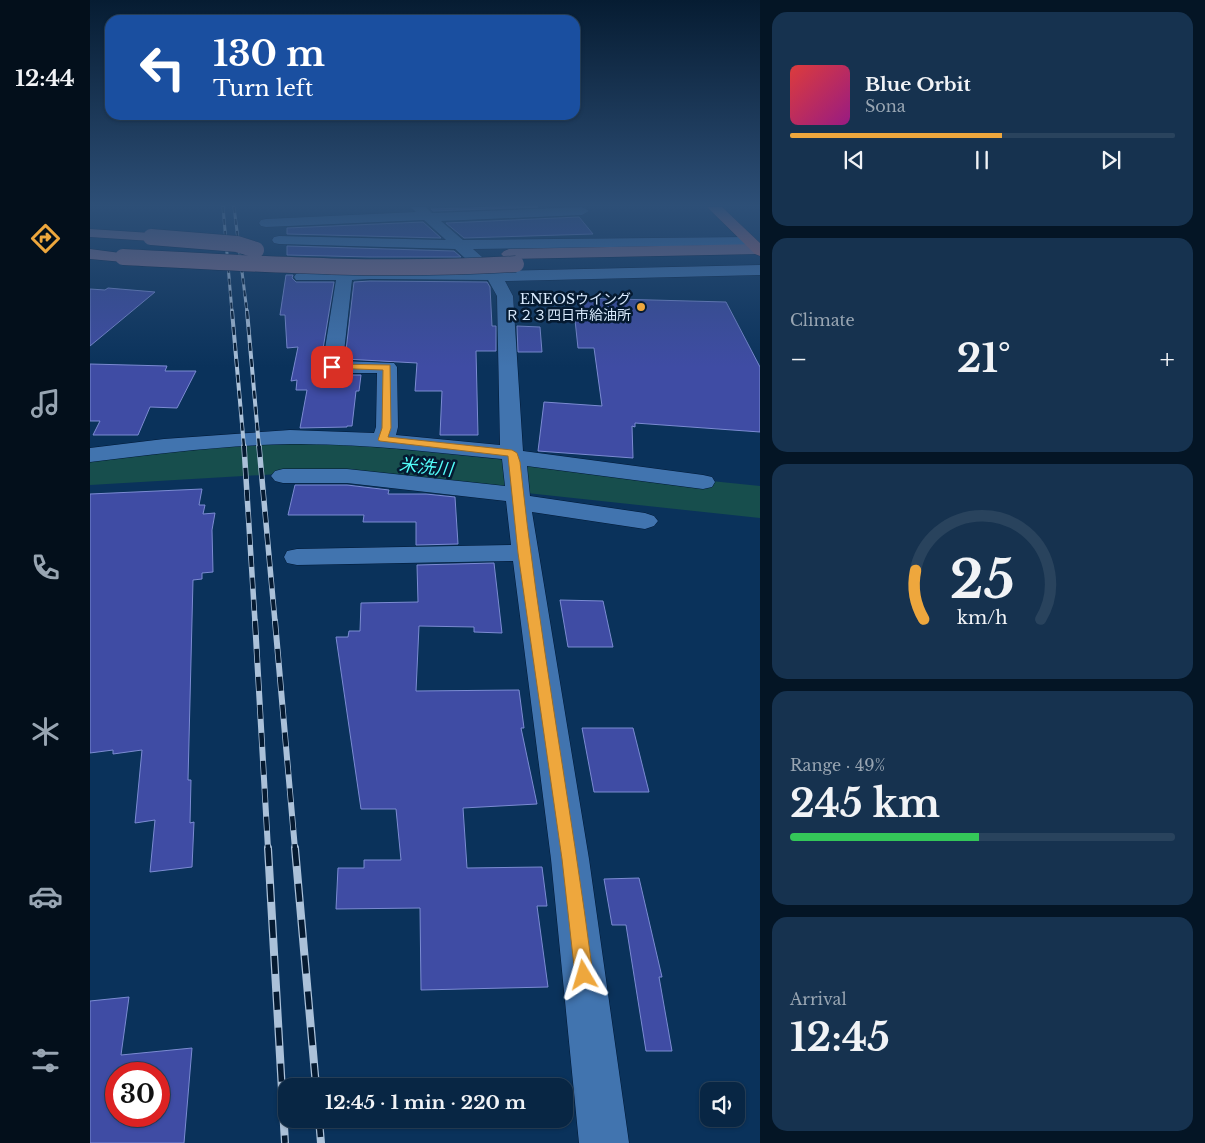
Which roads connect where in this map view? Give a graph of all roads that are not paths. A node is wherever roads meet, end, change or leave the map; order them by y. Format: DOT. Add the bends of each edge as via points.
graph roads {
  1 [pos="237,260"];
  2 [pos="372,260"];
  3 [pos="477,260"];
  4 [pos="505,260"];
  5 [pos="760,270"];
  6 [pos="370,274"];
  7 [pos="345,275"];
  8 [pos="494,276"];
  9 [pos="302,277"];
  10 [pos="383,440"];
  11 [pos="90,455"];
  12 [pos="515,474"];
  13 [pos="283,476"];
  14 [pos="703,482"];
  15 [pos="645,521"];
  16 [pos="524,553"];
  17 [pos="297,557"];
  18 [pos="604,1143"];
  1 -- 4 [label="main road, bridge" via="272,265 454,269"];
  2 -- 6 [label="street"];
  3 -- 8 [label="street"];
  5 -- 8 [label="street"];
  6 -- 7 [label="street"];
  6 -- 8 [label="street"];
  7 -- 9 [label="street"];
  7 -- 10 [label="street" via="332,367 387,367 387,428"];
  8 -- 12 [label="street" via="506,303"];
  10 -- 11 [label="street" via="282,437"];
  10 -- 12 [label="street"];
  12 -- 13 [label="street"];
  12 -- 14 [label="street"];
  12 -- 15 [label="street"];
  12 -- 16 [label="street"];
  16 -- 17 [label="street"];
  16 -- 18 [label="street" via="570,859"];
}
